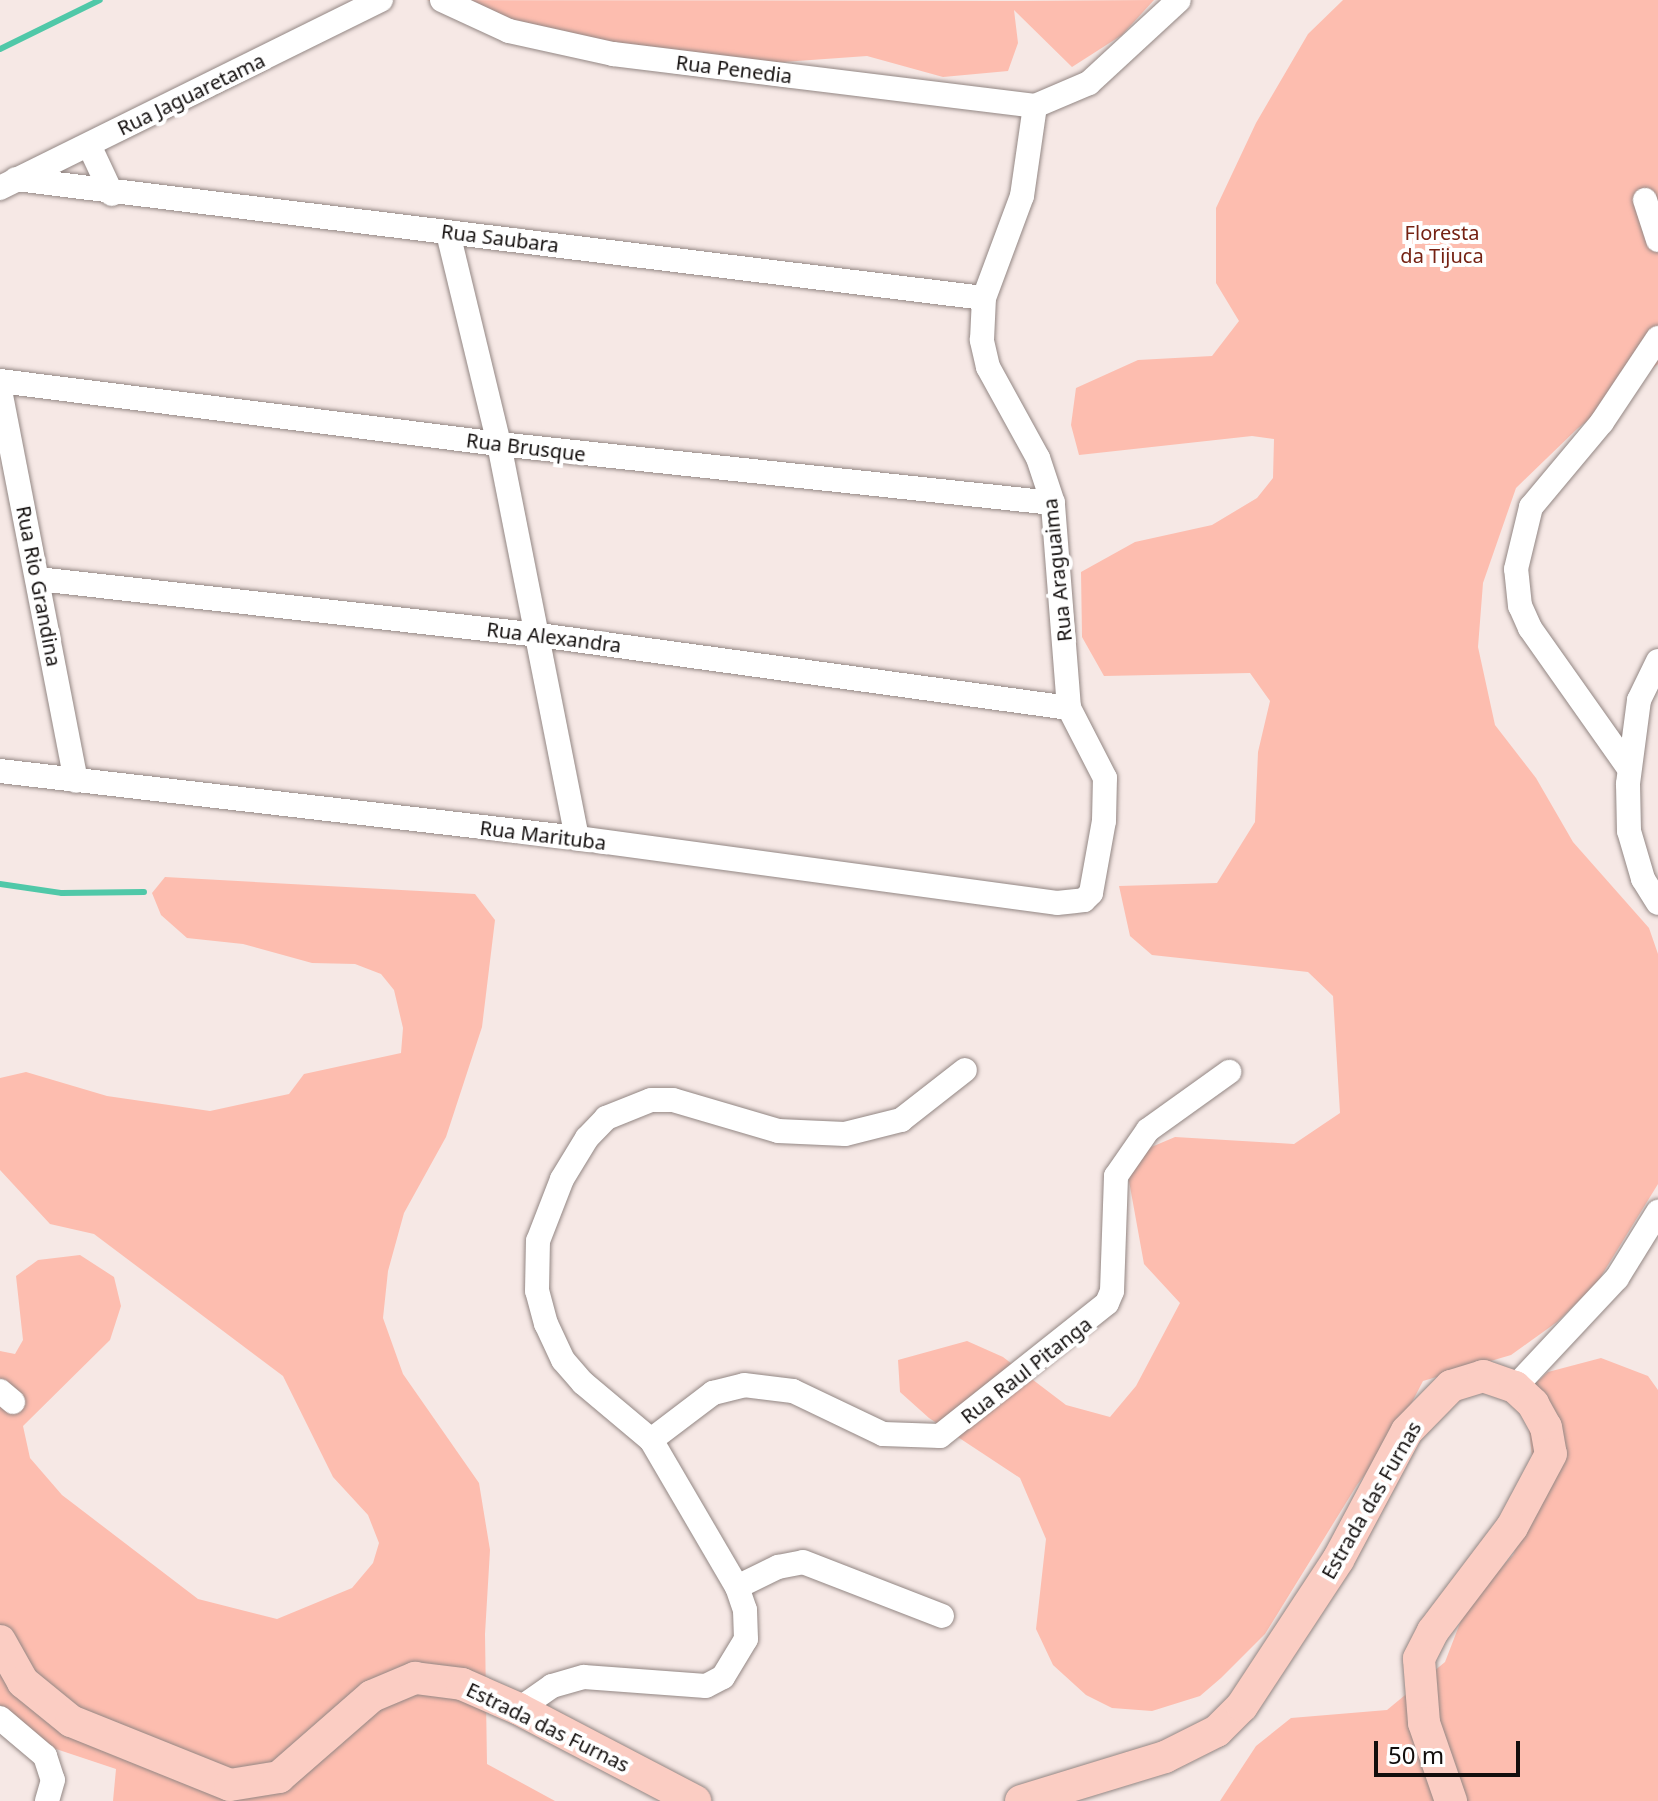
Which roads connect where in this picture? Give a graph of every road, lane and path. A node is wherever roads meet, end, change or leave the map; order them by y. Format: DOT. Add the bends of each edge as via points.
graph roads {
  1 [pos="381,0"];
  2 [pos="442,0"];
  3 [pos="1179,0"];
  4 [pos="1035,106"];
  5 [pos="89,145"];
  6 [pos="8,184"];
  7 [pos="112,194"];
  8 [pos="1645,200"];
  9 [pos="448,233"];
  10 [pos="1658,240"];
  11 [pos="984,298"];
  12 [pos="1658,338"];
  13 [pos="0,381"];
  14 [pos="0,390"];
  15 [pos="499,444"];
  16 [pos="1053,503"];
  17 [pos="38,579"];
  18 [pos="539,635"];
  19 [pos="1658,661"];
  20 [pos="1649,699"];
  21 [pos="1069,708"];
  22 [pos="1628,767"];
  23 [pos="0,771"];
  24 [pos="76,781"];
  25 [pos="577,838"];
  26 [pos="1084,900"];
  27 [pos="1658,903"];
  28 [pos="965,1070"];
  29 [pos="1229,1072"];
  30 [pos="1658,1212"];
  31 [pos="1515,1387"];
  32 [pos="651,1440"];
  33 [pos="737,1587"];
  34 [pos="942,1616"];
  35 [pos="0,1641"];
  36 [pos="519,1709"];
  37 [pos="0,1718"];
  38 [pos="47,1801"];
  39 [pos="695,1801"];
  40 [pos="1021,1801"];
  41 [pos="1451,1801"];
  1 -- 5 [label="street, Rua Jaguaretama"];
  2 -- 4 [label="street, Rua Penedia" via="509,31 613,54"];
  3 -- 4 [label="street" via="1089,83"];
  4 -- 11 [label="street, Rua Araguaima" via="1022,196"];
  5 -- 6 [label="street, Rua Jaguaretama"];
  5 -- 7 [label="street"];
  6 -- 7 [label="street, Rua Saubara"];
  7 -- 9 [label="street, Rua Saubara" via="393,222"];
  8 -- 10 [label="street"];
  9 -- 11 [label="street, Rua Saubara"];
  9 -- 15 [label="street"];
  11 -- 16 [label="street, Rua Araguaima" via="982,340 988,367 1038,458"];
  12 -- 22 [label="street" via="1602,422 1531,507 1516,569 1520,606 1530,628"];
  13 -- 15 [label="street, Rua Brusque"];
  14 -- 17 [label="street, Rua Rio Grandina"];
  15 -- 16 [label="street, Rua Brusque"];
  15 -- 18 [label="street"];
  16 -- 21 [label="street, Rua Araguaima"];
  17 -- 18 [label="street, Rua Alexandra"];
  17 -- 24 [label="street, Rua Rio Grandina"];
  18 -- 21 [label="street, Rua Alexandra"];
  18 -- 25 [label="street"];
  19 -- 20 [label="street"];
  20 -- 22 [label="street"];
  21 -- 26 [label="street, Rua Araguaima" via="1105,778 1104,821 1091,893"];
  22 -- 27 [label="street" via="1629,831 1643,879"];
  23 -- 24 [label="street, Rua Marituba"];
  24 -- 25 [label="street, Rua Marituba"];
  25 -- 26 [label="street, Rua Marituba" via="1057,903"];
  28 -- 32 [label="street" via="901,1120 845,1134 778,1131 673,1100 651,1100 606,1118 587,1138 562,1179 538,1241 537,1291 563,1360"];
  29 -- 32 [label="street, Rua Raul Pitanga" via="1148,1130 1116,1176 1112,1291 1107,1303 940,1436 883,1434 793,1391 744,1385 713,1393"];
  30 -- 31 [label="street" via="1617,1278"];
  31 -- 40 [label="main road, Estrada das Furnas" via="1483,1376 1465,1378 1433,1400 1407,1431 1312,1599 1242,1706 1217,1731 1165,1757"];
  31 -- 41 [label="main road" via="1546,1427 1551,1454 1512,1527 1433,1631 1419,1659 1424,1723"];
  32 -- 33 [label="street"];
  33 -- 34 [label="street" via="778,1567 803,1562"];
  33 -- 36 [label="street" via="746,1639 723,1677 706,1686 681,1688 584,1677 552,1686"];
  35 -- 36 [label="main road, Estrada das Furnas" via="23,1682 71,1721 230,1785 279,1777 395,1683 415,1678 462,1684"];
  36 -- 39 [label="main road, Estrada das Furnas"];
  37 -- 38 [label="street" via="45,1756 53,1780"];
}
